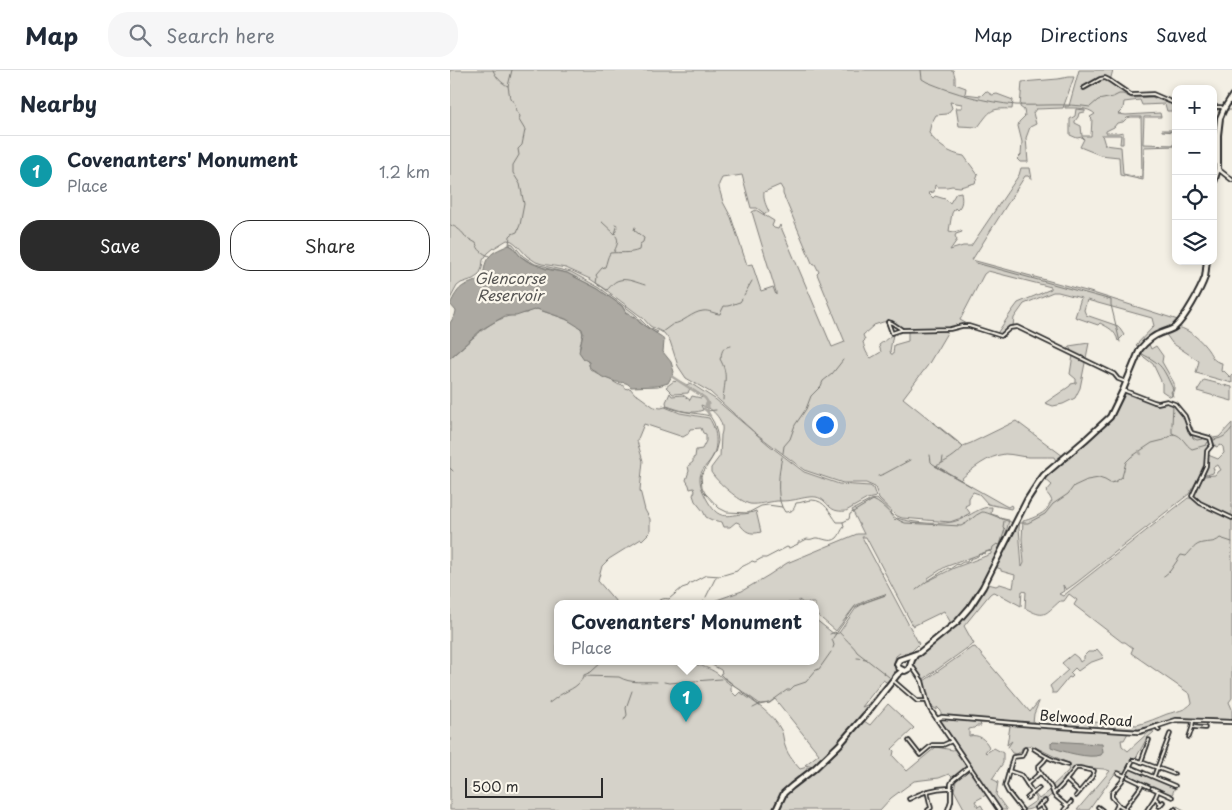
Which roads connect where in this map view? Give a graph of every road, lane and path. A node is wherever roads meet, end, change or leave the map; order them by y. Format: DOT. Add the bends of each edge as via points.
graph roads {
  1 [pos="1084,88"];
  2 [pos="1232,96"];
  3 [pos="1172,102"];
  4 [pos="1217,107"];
  5 [pos="1224,109"];
  6 [pos="1218,169"];
  7 [pos="1216,175"];
  8 [pos="1232,180"];
  9 [pos="1206,265"];
  10 [pos="901,330"];
  11 [pos="1126,383"];
  12 [pos="1123,390"];
  13 [pos="1232,518"];
  14 [pos="916,654"];
  15 [pos="905,658"];
  16 [pos="911,664"];
  17 [pos="903,670"];
  18 [pos="917,674"];
  19 [pos="895,682"];
  20 [pos="927,701"];
  21 [pos="938,719"];
  22 [pos="1193,721"];
  23 [pos="1232,722"];
  24 [pos="1156,726"];
  25 [pos="1192,727"];
  26 [pos="1205,728"];
  27 [pos="1159,730"];
  28 [pos="1170,734"];
  29 [pos="1189,737"];
  30 [pos="909,741"];
  31 [pos="952,741"];
  32 [pos="1148,742"];
  33 [pos="1025,749"];
  34 [pos="1034,749"];
  35 [pos="1047,757"];
  36 [pos="1141,762"];
  37 [pos="1068,765"];
  38 [pos="1130,766"];
  39 [pos="969,767"];
  40 [pos="1157,768"];
  41 [pos="1009,771"];
  42 [pos="1040,772"];
  43 [pos="1118,773"];
  44 [pos="1174,774"];
  45 [pos="1154,776"];
  46 [pos="1126,777"];
  47 [pos="1066,780"];
  48 [pos="1027,784"];
  49 [pos="1142,784"];
  50 [pos="1175,786"];
  51 [pos="950,788"];
  52 [pos="1040,788"];
  53 [pos="926,791"];
  54 [pos="1158,791"];
  55 [pos="1033,792"];
  56 [pos="1079,792"];
  57 [pos="1054,793"];
  58 [pos="1076,796"];
  59 [pos="1172,797"];
  60 [pos="1027,798"];
  61 [pos="1156,798"];
  62 [pos="909,799"];
  63 [pos="1045,801"];
  64 [pos="1071,802"];
  65 [pos="945,804"];
  66 [pos="1040,804"];
  67 [pos="1118,804"];
  68 [pos="1067,806"];
  69 [pos="1098,806"];
  70 [pos="1159,806"];
  71 [pos="949,808"];
  72 [pos="1036,808"];
  73 [pos="1126,809"];
  74 [pos="776,810"];
  75 [pos="928,810"];
  76 [pos="999,810"];
  77 [pos="1022,810"];
  78 [pos="1044,810"];
  79 [pos="1064,810"];
  80 [pos="1102,810"];
  81 [pos="1115,810"];
  82 [pos="1147,810"];
  1 -- 3 [label="street" via="1105,78 1131,95 1153,94"];
  2 -- 5 [label="highway"];
  4 -- 5 [label="street"];
  5 -- 6 [label="highway" via="1218,135"];
  6 -- 7 [label="highway"];
  6 -- 8 [label="street"];
  9 -- 11 [label="highway" via="1193,302 1175,327 1157,334 1144,344"];
  10 -- 10 [label="street" via="892,323 888,322 892,333"];
  10 -- 11 [label="street" via="969,326 1001,336 1010,328 1017,327 1114,374"];
  11 -- 12 [label="highway"];
  12 -- 13 [label="street" via="1158,403 1170,401 1185,416 1192,433 1207,436 1212,441 1207,451 1206,466 1192,496"];
  12 -- 14 [label="highway" via="1106,421 1044,474 970,607 957,622"];
  14 -- 15 [label="highway"];
  14 -- 16 [label="highway"];
  15 -- 16 [label="highway"];
  15 -- 17 [label="highway" via="898,662"];
  16 -- 17 [label="highway"];
  16 -- 18 [label="street"];
  17 -- 18 [label="street"];
  17 -- 74 [label="highway" via="839,745 784,793"];
  18 -- 20 [label="street"];
  19 -- 20 [label="street" via="917,701"];
  20 -- 21 [label="street"];
  21 -- 24 [label="street, Belwood Road" via="1134,732"];
  21 -- 31 [label="street"];
  22 -- 23 [label="street, Belwood Road"];
  22 -- 24 [label="street, Belwood Road" via="1176,720"];
  22 -- 25 [label="street"];
  24 -- 27 [label="street"];
  25 -- 26 [label="street"];
  25 -- 29 [label="street"];
  28 -- 40 [label="street"];
  30 -- 31 [label="street" via="920,755 932,745"];
  31 -- 39 [label="street"];
  32 -- 36 [label="street"];
  33 -- 41 [label="street" via="1022,756 1013,757"];
  34 -- 35 [label="street"];
  35 -- 37 [label="street"];
  35 -- 42 [label="street" via="1038,766"];
  36 -- 38 [label="street" via="1135,760"];
  36 -- 40 [label="street"];
  38 -- 45 [label="street"];
  38 -- 46 [label="street"];
  39 -- 51 [label="street" via="953,780"];
  39 -- 76 [label="street"];
  40 -- 44 [label="street"];
  40 -- 45 [label="street"];
  41 -- 48 [label="street" via="1019,774"];
  41 -- 77 [label="street" via="1005,787"];
  42 -- 48 [label="street"];
  42 -- 57 [label="street"];
  43 -- 46 [label="street"];
  45 -- 50 [label="street"];
  46 -- 49 [label="street"];
  46 -- 67 [label="street" via="1112,795"];
  47 -- 56 [label="street"];
  47 -- 56 [label="street" via="1077,768 1094,771"];
  47 -- 57 [label="street"];
  48 -- 55 [label="street"];
  49 -- 54 [label="street"];
  49 -- 73 [label="street"];
  51 -- 53 [label="street"];
  51 -- 71 [label="street"];
  52 -- 55 [label="street"];
  53 -- 62 [label="street"];
  53 -- 75 [label="street" via="931,808"];
  54 -- 59 [label="street"];
  54 -- 61 [label="street"];
  55 -- 60 [label="street"];
  56 -- 58 [label="street"];
  57 -- 68 [label="street"];
  61 -- 70 [label="street" via="1162,803"];
  61 -- 82 [label="street"];
  63 -- 66 [label="street"];
  64 -- 68 [label="street"];
  65 -- 71 [label="street"];
  66 -- 72 [label="street"];
  66 -- 78 [label="street"];
  67 -- 73 [label="street"];
  67 -- 81 [label="street"];
  68 -- 79 [label="street"];
  69 -- 80 [label="street"];
}
